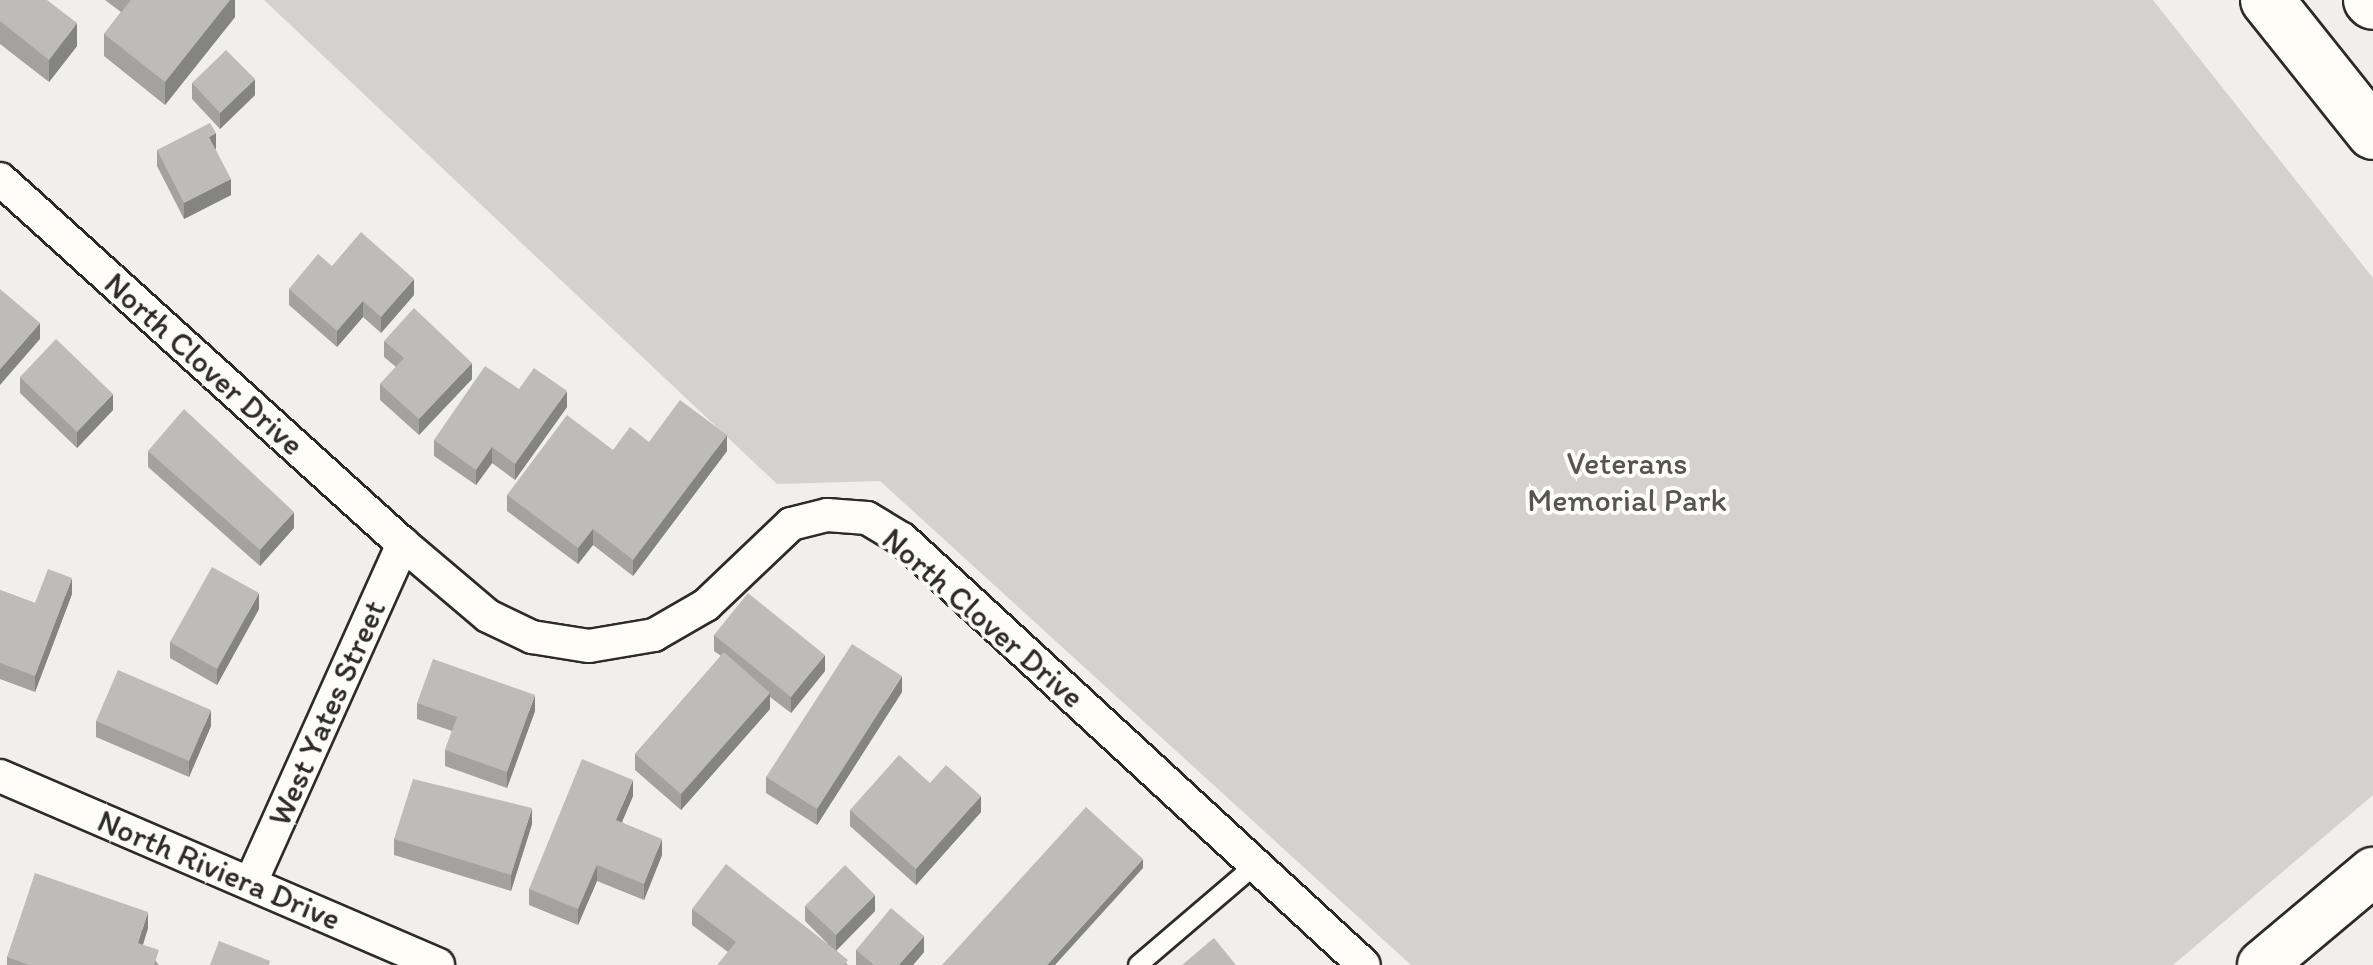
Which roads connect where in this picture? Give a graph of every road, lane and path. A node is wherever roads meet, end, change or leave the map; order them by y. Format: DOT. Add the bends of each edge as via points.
graph roads {
  1 [pos="2267,0"];
  2 [pos="2373,134"];
  3 [pos="0,178"];
  4 [pos="403,544"];
  5 [pos="0,776"];
  6 [pos="1256,865"];
  7 [pos="2373,872"];
  8 [pos="251,882"];
  9 [pos="438,965"];
  10 [pos="1138,965"];
  11 [pos="1364,965"];
  12 [pos="2262,965"];
  1 -- 2 [label="main road"];
  3 -- 4 [label="street, North Clover Drive"];
  4 -- 6 [label="street, North Clover Drive" via="488,616 532,637 589,646 654,635 706,605 791,524 827,515 867,518 902,539"];
  4 -- 8 [label="street, West Yates Street"];
  5 -- 8 [label="street, North Riviera Drive"];
  6 -- 10 [label="lane"];
  6 -- 11 [label="street, North Clover Drive"];
  7 -- 12 [label="main road"];
  8 -- 9 [label="street, North Riviera Drive"];
}
